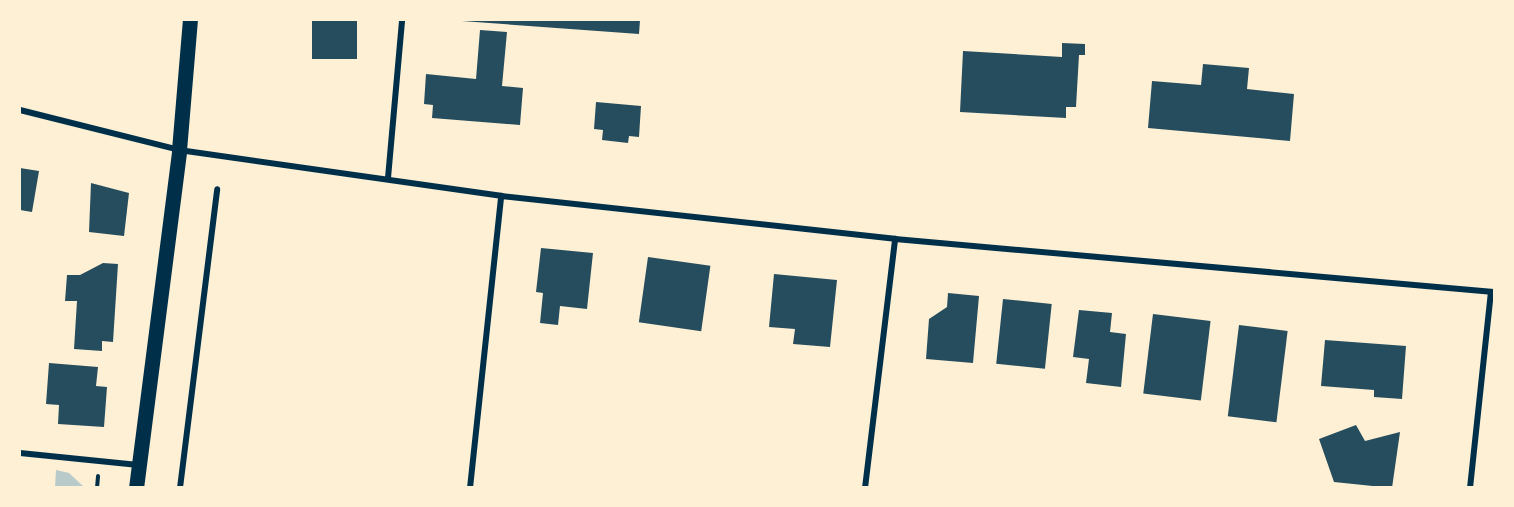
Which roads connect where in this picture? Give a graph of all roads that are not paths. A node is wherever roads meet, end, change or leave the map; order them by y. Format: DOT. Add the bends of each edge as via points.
graph roads {
  1 [pos="190,20"];
  2 [pos="402,20"];
  3 [pos="20,110"];
  4 [pos="179,150"];
  5 [pos="388,178"];
  6 [pos="217,189"];
  7 [pos="501,196"];
  8 [pos="895,239"];
  9 [pos="1493,292"];
  10 [pos="20,453"];
  11 [pos="140,465"];
  12 [pos="136,488"];
  13 [pos="180,488"];
  14 [pos="470,488"];
  15 [pos="865,488"];
  16 [pos="1470,488"];
  1 -- 4 [label="main road"];
  2 -- 5 [label="street"];
  3 -- 4 [label="street"];
  4 -- 5 [label="street"];
  4 -- 11 [label="main road"];
  5 -- 7 [label="street"];
  6 -- 13 [label="street"];
  7 -- 8 [label="street"];
  7 -- 14 [label="street"];
  8 -- 9 [label="street"];
  8 -- 15 [label="street"];
  9 -- 16 [label="street"];
  10 -- 11 [label="street"];
  11 -- 12 [label="main road"];
}
